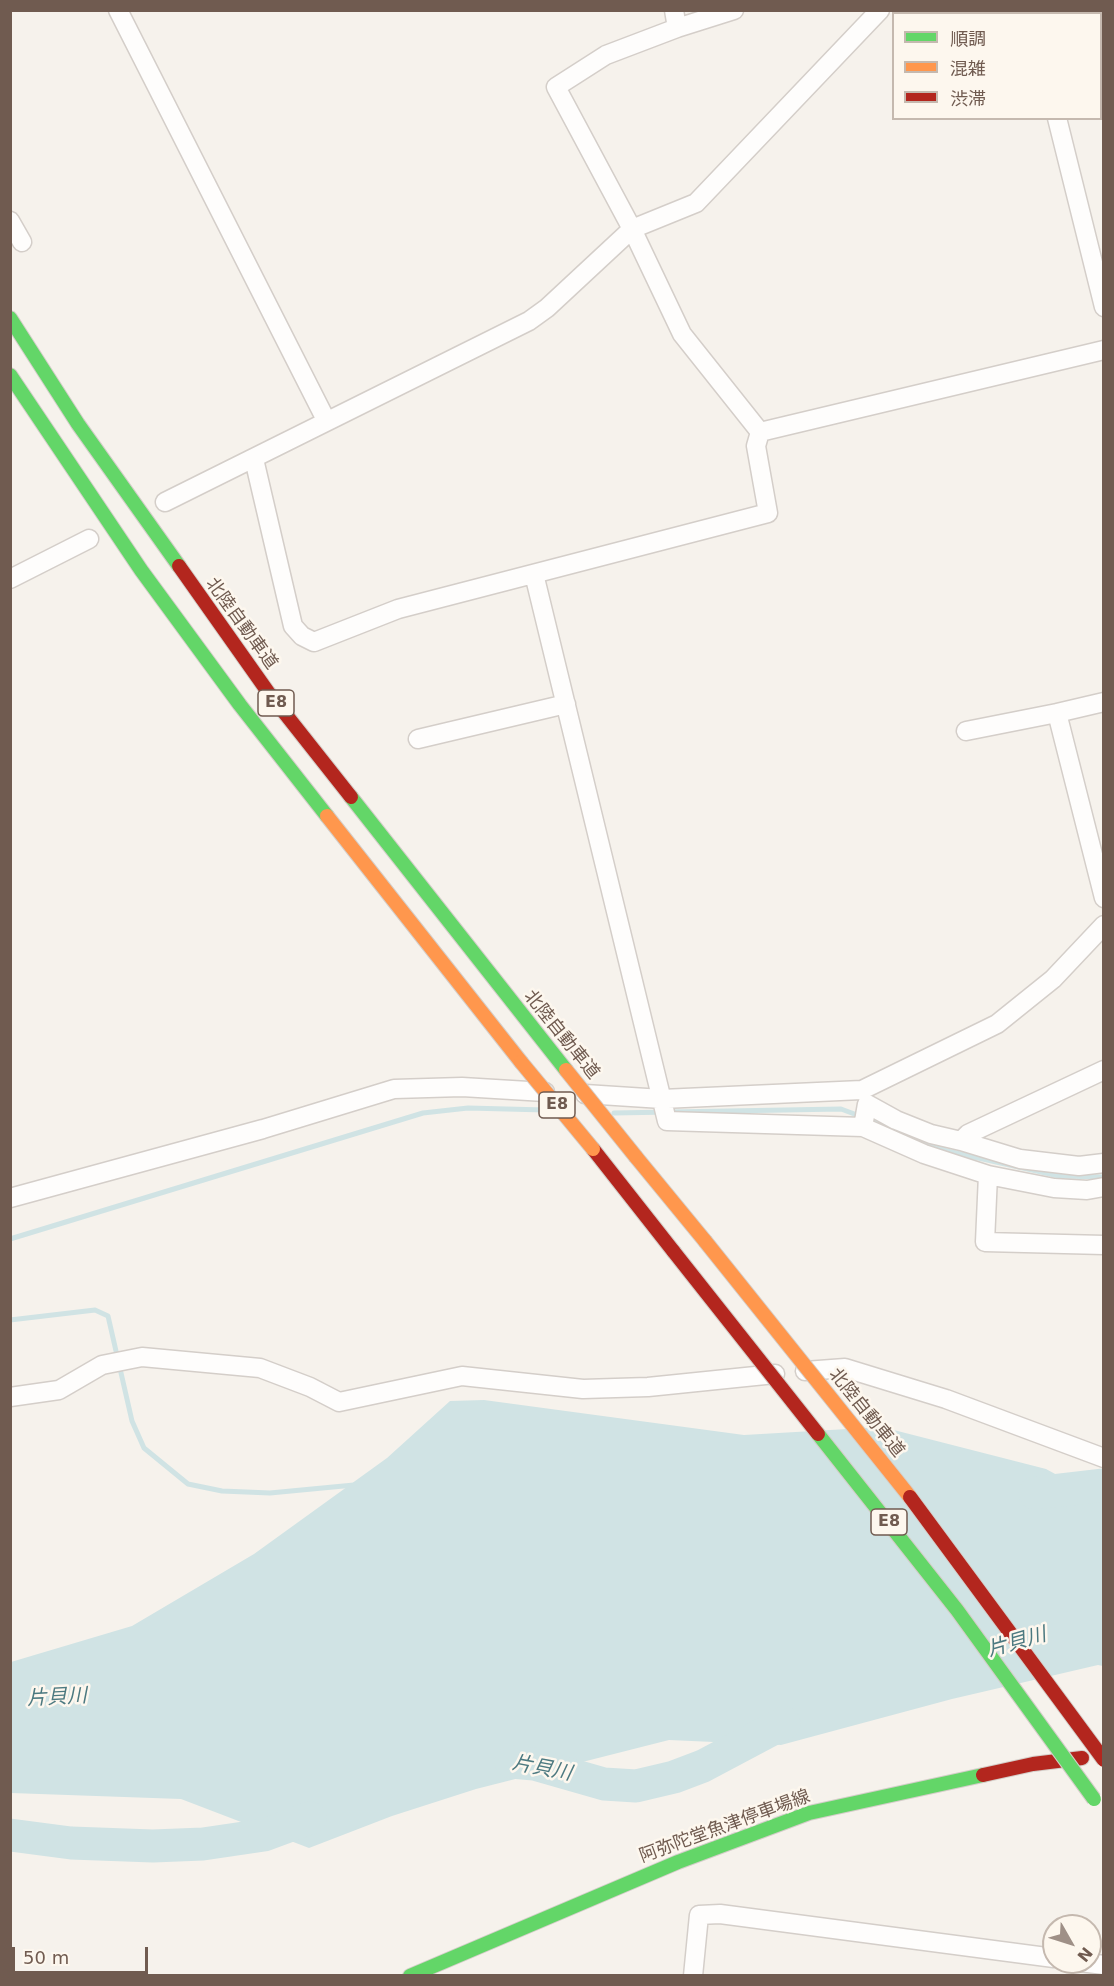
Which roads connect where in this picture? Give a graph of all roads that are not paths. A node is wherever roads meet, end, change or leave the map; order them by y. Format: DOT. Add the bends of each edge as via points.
graph roads {
  1 [pos="118,10"];
  2 [pos="734,10"];
  3 [pos="880,10"];
  4 [pos="675,19"];
  5 [pos="1057,120"];
  6 [pos="10,221"];
  7 [pos="632,228"];
  8 [pos="22,242"];
  9 [pos="1104,307"];
  10 [pos="10,318"];
  11 [pos="1104,350"];
  12 [pos="10,375"];
  13 [pos="326,420"];
  14 [pos="760,432"];
  15 [pos="254,459"];
  16 [pos="165,502"];
  17 [pos="89,539"];
  18 [pos="534,574"];
  19 [pos="10,579"];
  20 [pos="1104,702"];
  21 [pos="566,704"];
  22 [pos="1057,713"];
  23 [pos="966,731"];
  24 [pos="418,739"];
  25 [pos="1104,898"];
  26 [pos="1104,925"];
  27 [pos="1104,1070"];
  28 [pos="865,1097"];
  29 [pos="662,1099"];
  30 [pos="863,1127"];
  31 [pos="961,1142"];
  32 [pos="1104,1163"];
  33 [pos="988,1175"];
  34 [pos="1104,1187"];
  35 [pos="10,1198"];
  36 [pos="1104,1245"];
  37 [pos="10,1397"];
  38 [pos="1104,1458"];
  39 [pos="1104,1755"];
  40 [pos="1104,1760"];
  41 [pos="1104,1812"];
  42 [pos="1042,1956"];
  43 [pos="410,1976"];
  44 [pos="693,1976"];
  1 -- 13 [label="street"];
  2 -- 4 [label="street"];
  3 -- 7 [label="street" via="696,203"];
  4 -- 7 [label="street" via="556,87"];
  5 -- 9 [label="street"];
  6 -- 8 [label="street"];
  7 -- 13 [label="street" via="529,321"];
  7 -- 14 [label="street" via="682,334"];
  10 -- 40 [label="main road, 北陸自動車道 / E8, bridge" via="92,443 268,692 884,1464"];
  11 -- 14 [label="street"];
  12 -- 41 [label="main road, E8, bridge" via="141,570 240,705 957,1610"];
  13 -- 15 [label="street"];
  14 -- 18 [label="street" via="756,446 768,513"];
  15 -- 16 [label="street"];
  15 -- 18 [label="street" via="293,626 314,642 398,609"];
  17 -- 19 [label="street"];
  18 -- 21 [label="street"];
  20 -- 22 [label="street"];
  21 -- 24 [label="street"];
  21 -- 29 [label="street"];
  22 -- 23 [label="street"];
  22 -- 25 [label="street"];
  26 -- 28 [label="street" via="1053,979 997,1024"];
  27 -- 31 [label="street" via="968,1134"];
  28 -- 29 [label="street"];
  28 -- 30 [label="street"];
  28 -- 31 [label="street" via="896,1120"];
  29 -- 30 [label="street" via="667,1121"];
  29 -- 35 [label="street" via="462,1087 394,1089"];
  30 -- 33 [label="street" via="924,1154"];
  31 -- 32 [label="street" via="1020,1159 1079,1166"];
  33 -- 34 [label="street" via="1054,1188"];
  33 -- 36 [label="street" via="985,1242"];
  37 -- 38 [label="street" via="59,1390 102,1365 142,1357 260,1368 339,1402 462,1376 583,1389 637,1388 845,1368 946,1399"];
  39 -- 43 [label="main road, 阿弥陀堂魚津停車場線" via="1034,1764 809,1813 678,1862"];
  42 -- 44 [label="street" via="720,1914 699,1915"];
}
